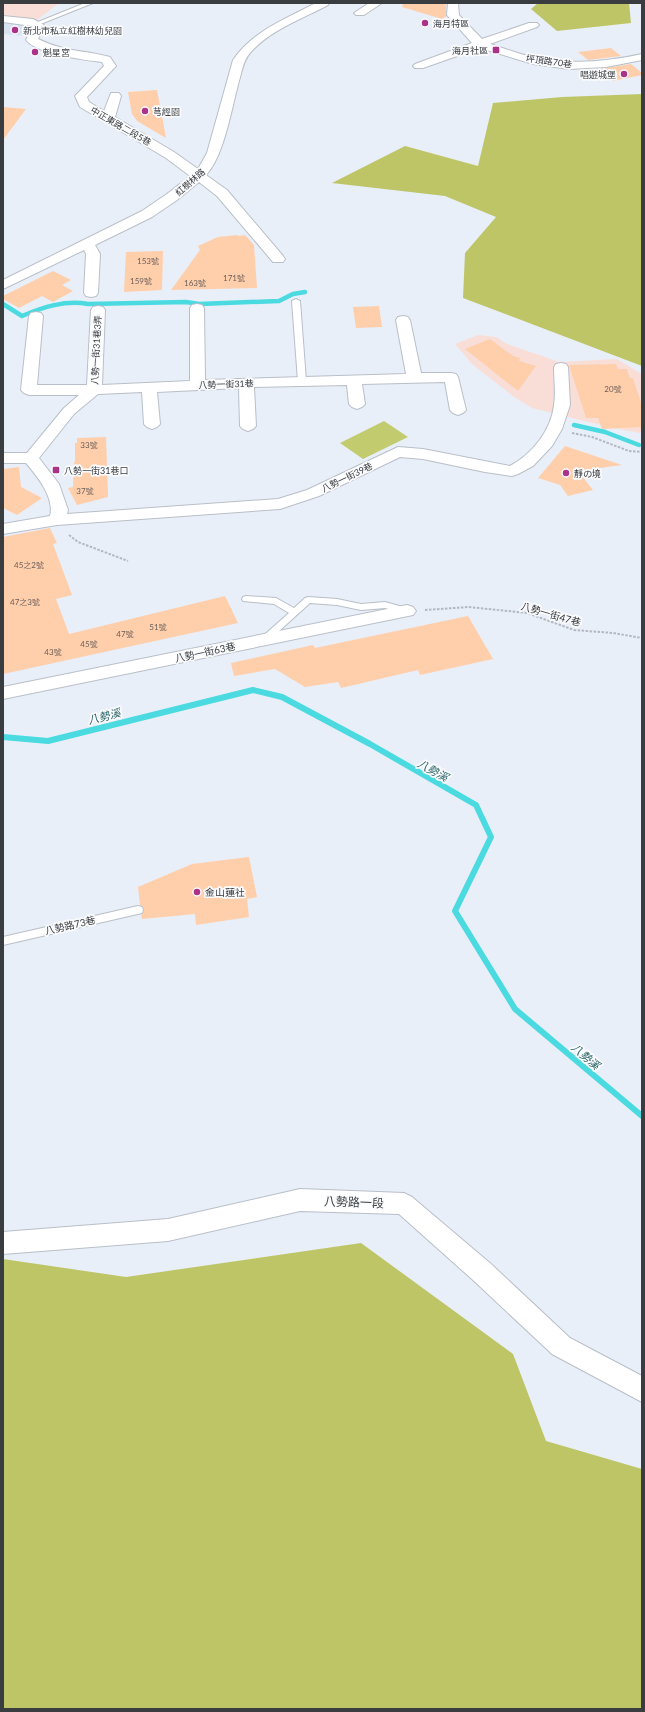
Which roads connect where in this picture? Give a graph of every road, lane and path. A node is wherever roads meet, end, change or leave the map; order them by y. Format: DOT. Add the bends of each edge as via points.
graph roads {
  1 [pos="90,3"];
  2 [pos="324,3"];
  3 [pos="377,3"];
  4 [pos="453,3"];
  5 [pos="360,13"];
  6 [pos="3,19"];
  7 [pos="36,24"];
  8 [pos="533,25"];
  9 [pos="481,44"];
  10 [pos="642,57"];
  11 [pos="419,66"];
  12 [pos="115,96"];
  13 [pos="108,119"];
  14 [pos="198,176"];
  15 [pos="88,243"];
  16 [pos="278,259"];
  17 [pos="3,285"];
  18 [pos="91,293"];
  19 [pos="296,301"];
  20 [pos="196,308"];
  21 [pos="98,310"];
  22 [pos="36,316"];
  23 [pos="402,320"];
  24 [pos="561,367"];
  25 [pos="414,378"];
  26 [pos="354,380"];
  27 [pos="302,381"];
  28 [pos="246,383"];
  29 [pos="198,385"];
  30 [pos="149,387"];
  31 [pos="94,390"];
  32 [pos="356,404"];
  33 [pos="458,410"];
  34 [pos="152,424"];
  35 [pos="248,426"];
  36 [pos="554,429"];
  37 [pos="642,452"];
  38 [pos="3,458"];
  39 [pos="31,458"];
  40 [pos="56,520"];
  41 [pos="3,529"];
  42 [pos="128,561"];
  43 [pos="246,600"];
  44 [pos="407,611"];
  45 [pos="295,613"];
  46 [pos="642,638"];
  47 [pos="265,640"];
  48 [pos="3,693"];
  49 [pos="138,910"];
  50 [pos="3,941"];
  51 [pos="3,1243"];
  52 [pos="642,1390"];
  1 -- 7 [label="lane"];
  2 -- 14 [label="street, 紅樹林路" via="256,40 244,51 239,60 213,153 206,168"];
  3 -- 5 [label="street"];
  4 -- 9 [label="street, 坪頂路70巷" via="453,15"];
  6 -- 7 [label="street"];
  7 -- 13 [label="street, 中正東路二段5巷" via="38,25 32,40 42,46 73,56 106,59 110,66 81,96 84,104"];
  8 -- 9 [label="street"];
  9 -- 10 [label="street, 坪頂路70巷" via="509,55 572,66 606,64"];
  9 -- 11 [label="street"];
  12 -- 13 [label="street"];
  13 -- 14 [label="street, 中正東路二段5巷" via="170,155"];
  14 -- 15 [label="street, 紅樹林路" via="147,214"];
  14 -- 16 [label="street, 中正東路二段5巷" via="222,193"];
  15 -- 17 [label="street, 紅樹林路"];
  15 -- 18 [label="street" via="93,254"];
  19 -- 27 [label="lane"];
  20 -- 29 [label="street"];
  21 -- 31 [label="street, 八勢一街31巷3弄"];
  22 -- 31 [label="street, 八勢一街31巷" via="29,390"];
  23 -- 25 [label="street"];
  24 -- 36 [label="street, 八勢一街39巷" via="562,405"];
  25 -- 26 [label="street, 八勢一街31巷"];
  25 -- 33 [label="street, 八勢一街31巷" via="451,377"];
  26 -- 27 [label="street, 八勢一街31巷"];
  26 -- 32 [label="street"];
  27 -- 28 [label="street, 八勢一街31巷"];
  28 -- 29 [label="street, 八勢一街31巷"];
  28 -- 35 [label="street"];
  29 -- 30 [label="street, 八勢一街31巷"];
  30 -- 31 [label="street, 八勢一街31巷"];
  30 -- 34 [label="street"];
  31 -- 39 [label="street" via="69,411"];
  36 -- 37 [label="path" via="592,437 629,451"];
  36 -- 40 [label="street, 八勢一街39巷" via="546,443 527,463 512,471 423,454 398,452 313,493 280,504"];
  38 -- 39 [label="street"];
  39 -- 40 [label="street" via="51,484 60,510"];
  40 -- 41 [label="street, 八勢一街39巷"];
  40 -- 42 [label="path" via="65,525 69,536 78,542"];
  43 -- 45 [label="lane" via="276,601"];
  44 -- 45 [label="lane" via="385,606 361,607 308,600"];
  44 -- 46 [label="path, 八勢一街47巷" via="469,607 527,613 574,630"];
  44 -- 47 [label="street, 八勢一街63巷"];
  45 -- 47 [label="lane"];
  47 -- 48 [label="street, 八勢一街63巷"];
  49 -- 50 [label="lane, 八勢路73巷"];
  51 -- 52 [label="street, 八勢路一段" via="168,1230 300,1200 404,1204 561,1346"];
}
